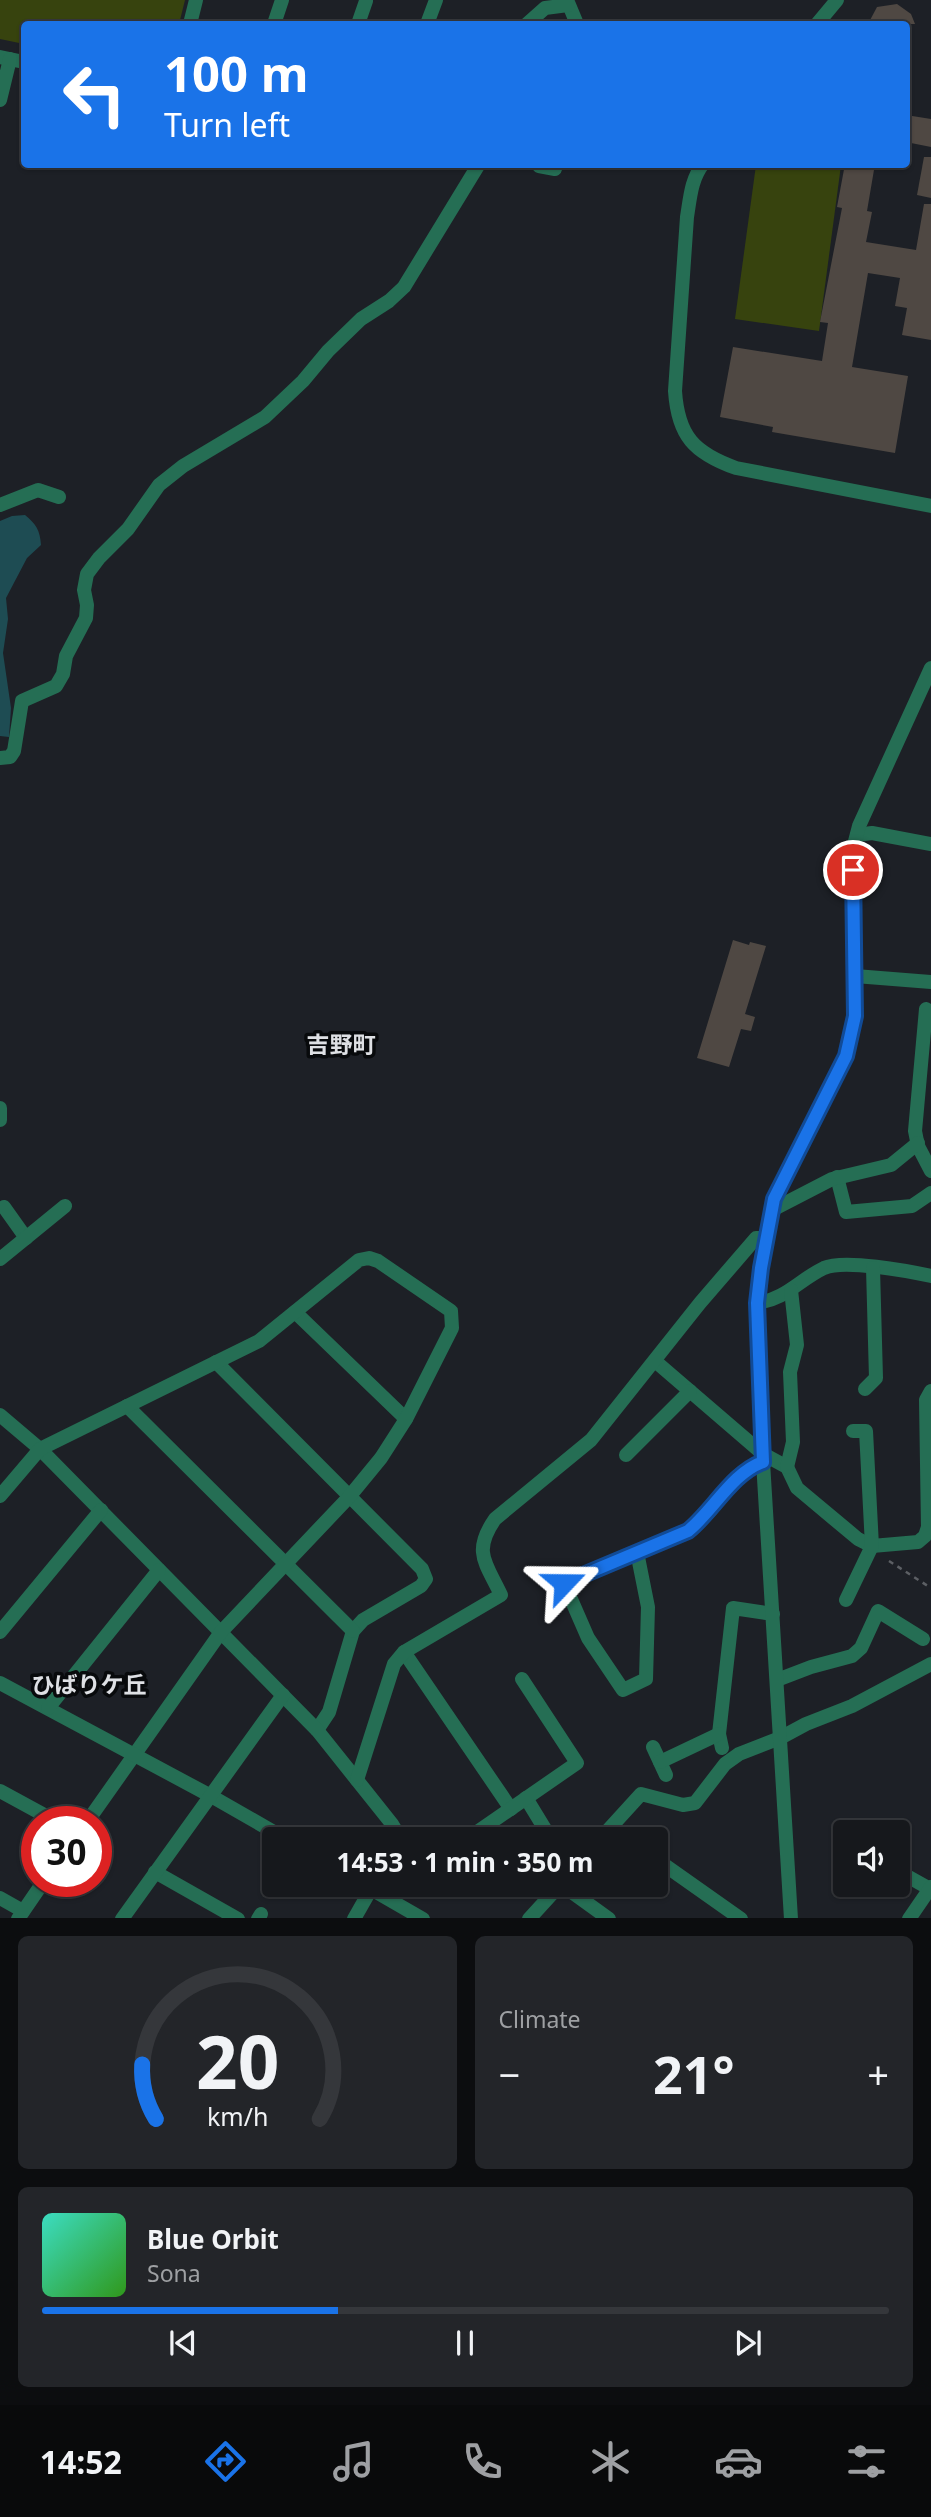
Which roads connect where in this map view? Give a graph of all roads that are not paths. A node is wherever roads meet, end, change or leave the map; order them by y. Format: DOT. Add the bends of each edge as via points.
graph roads {
  1 [pos="196,0"];
  2 [pos="282,0"];
  3 [pos="837,0"];
  4 [pos="366,1"];
  5 [pos="430,1"];
  6 [pos="567,2"];
  7 [pos="191,21"];
  8 [pos="275,21"];
  9 [pos="359,21"];
  10 [pos="427,21"];
  11 [pos="530,21"];
  12 [pos="576,21"];
  13 [pos="820,21"];
  14 [pos="11,59"];
  15 [pos="0,100"];
  16 [pos="477,168"];
  17 [pos="697,168"];
  18 [pos="59,497"];
  19 [pos="0,505"];
  20 [pos="931,506"];
  21 [pos="931,668"];
  22 [pos="0,758"];
  23 [pos="857,835"];
  24 [pos="931,844"];
  25 [pos="855,976"];
  26 [pos="931,982"];
  27 [pos="926,1009"];
  28 [pos="0,1108"];
  29 [pos="0,1120"];
  30 [pos="931,1124"];
  31 [pos="916,1137"];
  32 [pos="931,1171"];
  33 [pos="837,1177"];
  34 [pos="931,1193"];
  35 [pos="65,1206"];
  36 [pos="4,1207"];
  37 [pos="772,1210"];
  38 [pos="26,1238"];
  39 [pos="766,1238"];
  40 [pos="0,1259"];
  41 [pos="873,1268"];
  42 [pos="931,1276"];
  43 [pos="791,1290"];
  44 [pos="757,1303"];
  45 [pos="295,1311"];
  46 [pos="655,1361"];
  47 [pos="216,1362"];
  48 [pos="864,1389"];
  49 [pos="690,1391"];
  50 [pos="931,1391"];
  51 [pos="127,1406"];
  52 [pos="0,1416"];
  53 [pos="406,1419"];
  54 [pos="853,1431"];
  55 [pos="40,1449"];
  56 [pos="626,1455"];
  57 [pos="763,1458"];
  58 [pos="787,1467"];
  59 [pos="0,1496"];
  60 [pos="349,1497"];
  61 [pos="101,1510"];
  62 [pos="872,1546"];
  63 [pos="637,1552"];
  64 [pos="285,1563"];
  65 [pos="159,1570"];
  66 [pos="846,1600"];
  67 [pos="772,1614"];
  68 [pos="0,1632"];
  69 [pos="221,1632"];
  70 [pos="353,1632"];
  71 [pos="923,1639"];
  72 [pos="404,1652"];
  73 [pos="931,1664"];
  74 [pos="522,1679"];
  75 [pos="777,1680"];
  76 [pos="0,1683"];
  77 [pos="283,1695"];
  78 [pos="48,1708"];
  79 [pos="317,1730"];
  80 [pos="780,1738"];
  81 [pos="653,1747"];
  82 [pos="135,1754"];
  83 [pos="356,1780"];
  84 [pos="0,1791"];
  85 [pos="211,1796"];
  86 [pos="526,1798"];
  87 [pos="28,1806"];
  88 [pos="98,1806"];
  89 [pos="511,1809"];
  90 [pos="265,1827"];
  91 [pos="394,1827"];
  92 [pos="485,1827"];
  93 [pos="544,1827"];
  94 [pos="611,1827"];
  95 [pos="668,1867"];
  96 [pos="155,1872"];
  97 [pos="910,1877"];
  98 [pos="930,1888"];
  99 [pos="33,1897"];
  100 [pos="364,1897"];
  101 [pos="396,1897"];
  102 [pos="550,1897"];
  103 [pos="578,1897"];
  104 [pos="0,1898"];
  105 [pos="0,1906"];
  106 [pos="20,1915"];
  107 [pos="123,1918"];
  108 [pos="236,1918"];
  109 [pos="354,1918"];
  110 [pos="422,1918"];
  111 [pos="530,1918"];
  112 [pos="608,1918"];
  113 [pos="740,1918"];
  114 [pos="791,1918"];
  115 [pos="910,1918"];
  1 -- 7 [label="street"];
  2 -- 8 [label="street"];
  3 -- 13 [label="street"];
  4 -- 9 [label="street"];
  5 -- 10 [label="street"];
  6 -- 11 [label="street" via="545,8"];
  6 -- 12 [label="street"];
  14 -- 15 [label="street"];
  16 -- 22 [label="street" via="404,287 361,319 265,417 159,485 128,529 99,558 87,574 86,618 65,656 63,674 56,686 22,701 14,751 10,757"];
  17 -- 20 [label="street" via="687,217 675,391 677,414 696,448 736,468"];
  18 -- 19 [label="street" via="38,490"];
  21 -- 23 [label="street"];
  23 -- 24 [label="street"];
  23 -- 25 [label="street" via="853,861"];
  25 -- 26 [label="street"];
  25 -- 37 [label="street" via="855,1016 846,1056"];
  27 -- 31 [label="street"];
  28 -- 29 [label="street"];
  30 -- 31 [label="street"];
  31 -- 32 [label="street"];
  31 -- 33 [label="street" via="891,1165"];
  33 -- 34 [label="street" via="846,1212 912,1206"];
  33 -- 37 [label="street"];
  35 -- 38 [label="street"];
  36 -- 38 [label="street"];
  37 -- 39 [label="street"];
  38 -- 40 [label="street"];
  39 -- 44 [label="street"];
  39 -- 46 [label="street" via="756,1238"];
  41 -- 42 [label="street"];
  41 -- 43 [label="street" via="826,1267"];
  41 -- 48 [label="street" via="876,1378"];
  43 -- 44 [label="street" via="773,1301"];
  43 -- 58 [label="street" via="797,1345 790,1372 793,1442"];
  44 -- 57 [label="street"];
  45 -- 47 [label="street" via="259,1341"];
  45 -- 53 [label="street"];
  45 -- 53 [label="street" via="359,1260 369,1258 451,1311 452,1328"];
  46 -- 49 [label="street"];
  46 -- 72 [label="street" via="591,1440 495,1519 485,1534 482,1554 501,1595"];
  47 -- 51 [label="street"];
  47 -- 60 [label="street"];
  49 -- 56 [label="street"];
  49 -- 57 [label="street"];
  50 -- 62 [label="street" via="926,1400 925,1536 918,1542"];
  51 -- 55 [label="street"];
  51 -- 64 [label="street"];
  52 -- 55 [label="street"];
  53 -- 60 [label="street"];
  54 -- 62 [label="street" via="866,1431"];
  55 -- 59 [label="street"];
  55 -- 61 [label="street"];
  57 -- 58 [label="street"];
  57 -- 63 [label="street" via="688,1531"];
  57 -- 67 [label="street"];
  58 -- 62 [label="street" via="797,1488"];
  60 -- 64 [label="street"];
  60 -- 70 [label="street" via="422,1569 426,1579 363,1620"];
  61 -- 65 [label="street"];
  61 -- 68 [label="street"];
  62 -- 66 [label="street"];
  63 -- 63 [label="street" via="564,1583 588,1638 623,1690 646,1679 648,1607"];
  64 -- 69 [label="street"];
  64 -- 70 [label="street"];
  65 -- 69 [label="street"];
  65 -- 78 [label="street"];
  67 -- 75 [label="street"];
  67 -- 81 [label="street" via="733,1608 721,1741 663,1769"];
  69 -- 77 [label="street"];
  69 -- 82 [label="street"];
  70 -- 79 [label="street" via="329,1712"];
  71 -- 75 [label="street" via="878,1611 861,1648 852,1656"];
  72 -- 83 [label="street" via="387,1681"];
  72 -- 89 [label="street"];
  73 -- 80 [label="street"];
  74 -- 86 [label="street" via="523,1697 577,1763"];
  75 -- 80 [label="street"];
  76 -- 78 [label="street"];
  77 -- 79 [label="street"];
  77 -- 85 [label="street"];
  78 -- 82 [label="street"];
  79 -- 83 [label="street"];
  80 -- 94 [label="street" via="725,1764 695,1803 683,1805 641,1794"];
  80 -- 114 [label="street"];
  82 -- 85 [label="street"];
  82 -- 88 [label="street"];
  83 -- 91 [label="street"];
  84 -- 87 [label="street"];
  85 -- 90 [label="street"];
  85 -- 96 [label="street"];
  86 -- 89 [label="street"];
  86 -- 93 [label="street"];
  89 -- 92 [label="street"];
  95 -- 113 [label="street"];
  96 -- 107 [label="street"];
  96 -- 108 [label="street"];
  97 -- 98 [label="street"];
  98 -- 115 [label="street"];
  99 -- 106 [label="street"];
  100 -- 109 [label="street"];
  101 -- 110 [label="street"];
  102 -- 111 [label="street"];
  103 -- 112 [label="street"];
  104 -- 106 [label="street"];
  105 -- 106 [label="street"];
}
